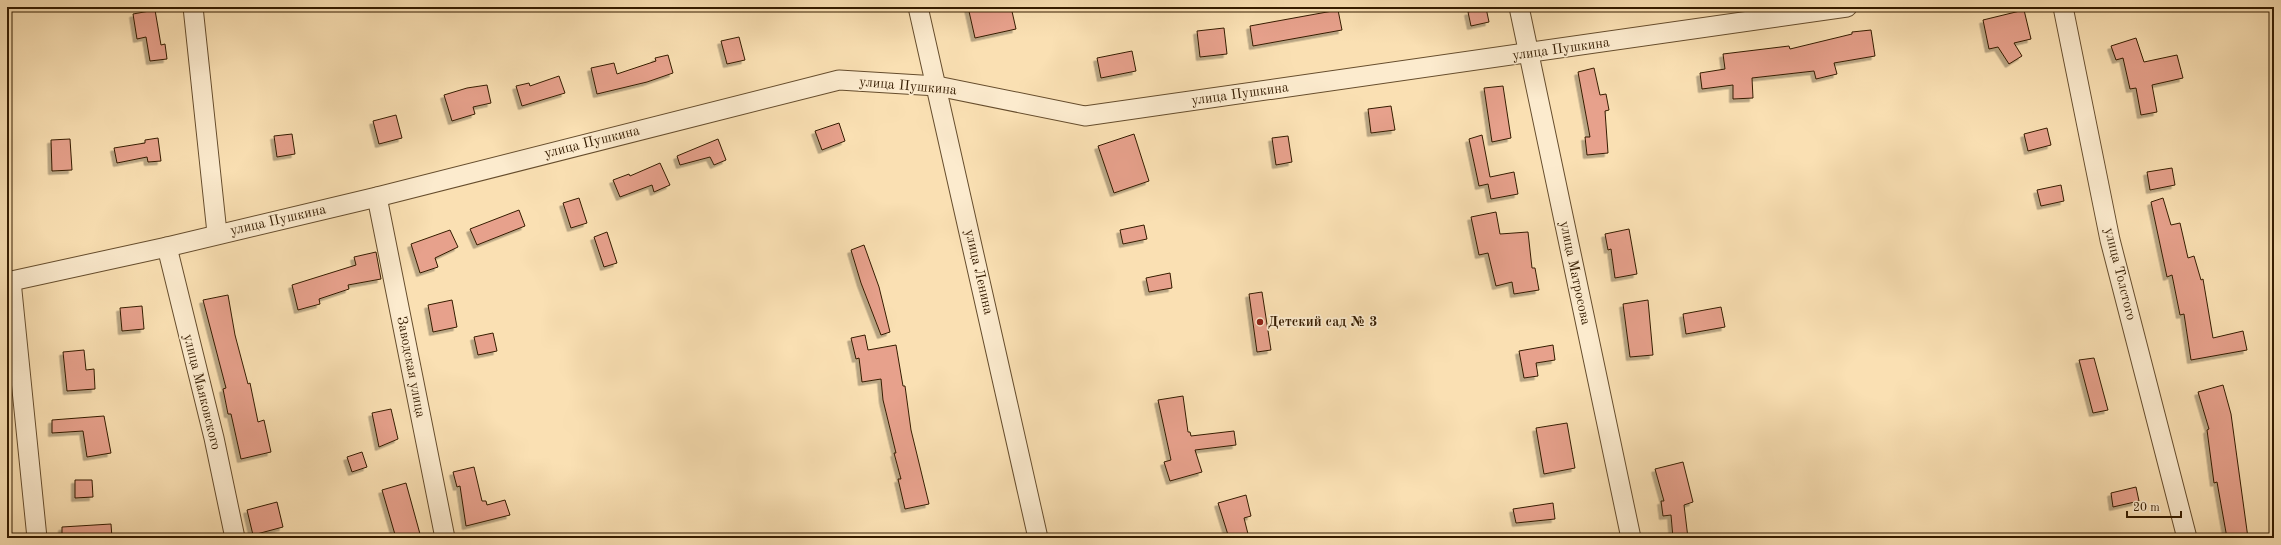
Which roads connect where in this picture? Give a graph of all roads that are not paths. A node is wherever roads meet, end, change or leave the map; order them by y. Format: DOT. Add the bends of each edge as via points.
graph roads {
  1 [pos="193,7"];
  2 [pos="918,7"];
  3 [pos="1519,7"];
  4 [pos="1848,7"];
  5 [pos="2064,7"];
  6 [pos="1528,54"];
  7 [pos="937,86"];
  8 [pos="377,197"];
  9 [pos="217,234"];
  10 [pos="167,247"];
  11 [pos="9,281"];
  12 [pos="37,538"];
  13 [pos="235,538"];
  14 [pos="445,538"];
  15 [pos="1038,538"];
  16 [pos="1631,538"];
  17 [pos="2187,538"];
  1 -- 9 [label="street"];
  2 -- 7 [label="street, улица Ленина"];
  3 -- 6 [label="street, улица Матросова"];
  4 -- 6 [label="street, улица Пушкина"];
  5 -- 17 [label="street, улица Толстого" via="2110,240"];
  6 -- 7 [label="street, улица Пушкина" via="1086,116"];
  6 -- 16 [label="street, улица Матросова"];
  7 -- 8 [label="street, улица Пушкина" via="839,80"];
  7 -- 15 [label="street, улица Ленина"];
  8 -- 9 [label="street, улица Пушкина"];
  8 -- 14 [label="street, Заводская улица"];
  9 -- 10 [label="street, улица Пушкина"];
  10 -- 11 [label="street, улица Пушкина"];
  10 -- 13 [label="street, улица Маяковского"];
  11 -- 12 [label="street"];
}
